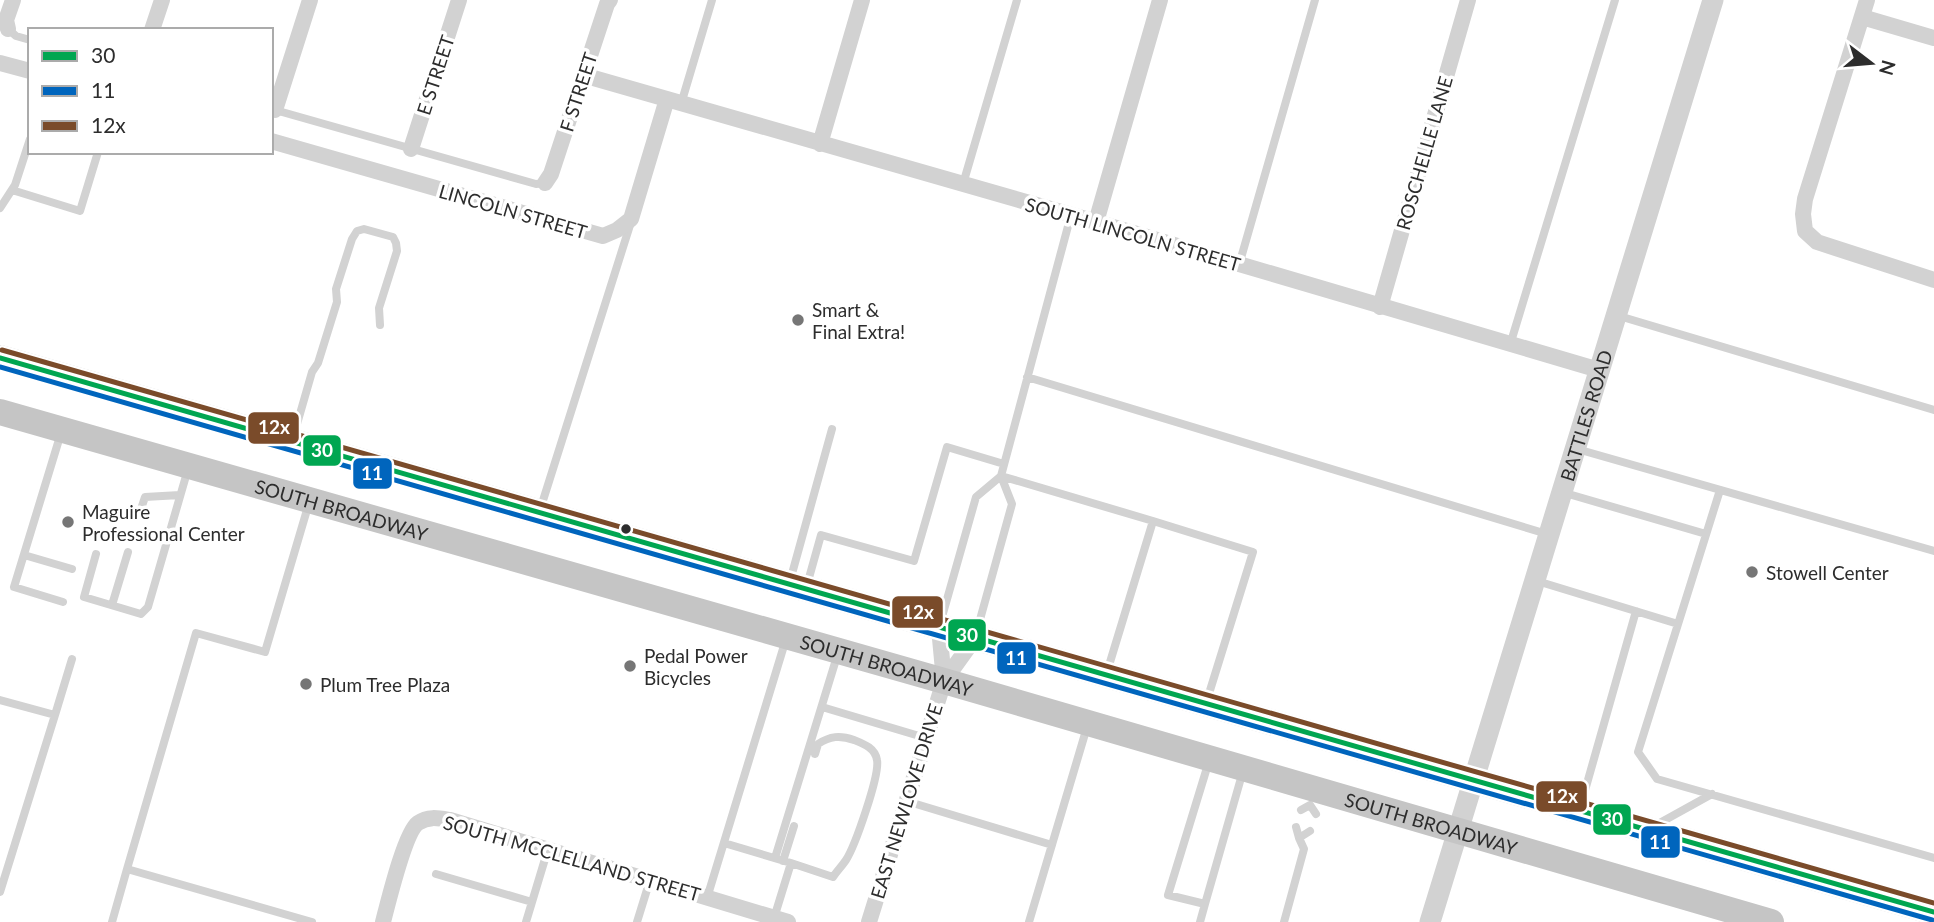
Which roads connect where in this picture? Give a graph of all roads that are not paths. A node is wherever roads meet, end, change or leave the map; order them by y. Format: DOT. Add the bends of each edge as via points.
graph roads {
  1 [pos="13,0"];
  2 [pos="162,0"];
  3 [pos="310,0"];
  4 [pos="459,0"];
  5 [pos="610,0"];
  6 [pos="712,0"];
  7 [pos="862,0"];
  8 [pos="1017,0"];
  9 [pos="1160,0"];
  10 [pos="1315,0"];
  11 [pos="1468,0"];
  12 [pos="1615,0"];
  13 [pos="1713,0"];
  14 [pos="1867,0"];
  15 [pos="1862,17"];
  16 [pos="153,28"];
  17 [pos="8,29"];
  18 [pos="1934,38"];
  19 [pos="28,39"];
  20 [pos="0,63"];
  21 [pos="28,70"];
  22 [pos="583,75"];
  23 [pos="674,102"];
  24 [pos="273,109"];
  25 [pos="273,142"];
  26 [pos="820,144"];
  27 [pos="28,145"];
  28 [pos="411,149"];
  29 [pos="97,154"];
  30 [pos="545,183"];
  31 [pos="963,184"];
  32 [pos="12,190"];
  33 [pos="0,208"];
  34 [pos="1071,215"];
  35 [pos="631,219"];
  36 [pos="1096,222"];
  37 [pos="1238,265"];
  38 [pos="1934,280"];
  39 [pos="1380,307"];
  40 [pos="1616,315"];
  41 [pos="380,325"];
  42 [pos="1510,345"];
  43 [pos="0,358"];
  44 [pos="1599,370"];
  45 [pos="1027,377"];
  46 [pos="1934,410"];
  47 [pos="0,412"];
  48 [pos="832,429"];
  49 [pos="62,430"];
  50 [pos="291,443"];
  51 [pos="1575,449"];
  52 [pos="1004,464"];
  53 [pos="188,466"];
  54 [pos="1001,476"];
  55 [pos="1720,490"];
  56 [pos="1562,492"];
  57 [pos="180,495"];
  58 [pos="310,500"];
  59 [pos="141,509"];
  60 [pos="540,513"];
  61 [pos="1153,521"];
  62 [pos="1549,534"];
  63 [pos="1706,534"];
  64 [pos="1934,551"];
  65 [pos="128,552"];
  66 [pos="96,554"];
  67 [pos="24,555"];
  68 [pos="72,569"];
  69 [pos="1535,580"];
  70 [pos="797,587"];
  71 [pos="63,602"];
  72 [pos="112,605"];
  73 [pos="1636,611"];
  74 [pos="1678,624"];
  75 [pos="939,628"];
  76 [pos="786,636"];
  77 [pos="975,638"];
  78 [pos="839,651"];
  79 [pos="72,659"];
  80 [pos="1106,675"];
  81 [pos="944,681"];
  82 [pos="0,700"];
  83 [pos="1206,704"];
  84 [pos="822,707"];
  85 [pos="55,715"];
  86 [pos="1088,723"];
  87 [pos="926,738"];
  88 [pos="815,754"];
  89 [pos="1210,758"];
  90 [pos="1244,768"];
  91 [pos="1474,780"];
  92 [pos="1712,794"];
  93 [pos="906,802"];
  94 [pos="1579,811"];
  95 [pos="794,826"];
  96 [pos="1296,827"];
  97 [pos="1647,830"];
  98 [pos="1310,831"];
  99 [pos="1458,831"];
  100 [pos="1300,838"];
  101 [pos="724,843"];
  102 [pos="1052,845"];
  103 [pos="548,849"];
  104 [pos="1934,858"];
  105 [pos="783,861"];
  106 [pos="127,869"];
  107 [pos="436,874"];
  108 [pos="650,880"];
  109 [pos="0,892"];
  110 [pos="707,898"];
  111 [pos="532,902"];
  112 [pos="1205,904"];
  113 [pos="1934,912"];
  114 [pos="781,920"];
  115 [pos="112,922"];
  116 [pos="312,922"];
  117 [pos="383,922"];
  118 [pos="526,922"];
  119 [pos="637,922"];
  120 [pos="869,922"];
  121 [pos="1029,922"];
  122 [pos="1200,922"];
  123 [pos="1284,922"];
  124 [pos="1430,922"];
  125 [pos="1771,922"];
  1 -- 17 [label="street" via="6,20"];
  2 -- 16 [label="street"];
  3 -- 24 [label="street"];
  4 -- 28 [label="street, E STREET"];
  5 -- 22 [label="street, F STREET"];
  6 -- 23 [label="lane"];
  7 -- 26 [label="street"];
  8 -- 31 [label="lane"];
  9 -- 36 [label="street"];
  10 -- 37 [label="lane"];
  11 -- 39 [label="street, ROSCHELLE LANE"];
  12 -- 42 [label="lane"];
  13 -- 40 [label="street, BATTLES ROAD"];
  14 -- 15 [label="street"];
  15 -- 18 [label="street"];
  15 -- 38 [label="street" via="1805,199 1805,232 1839,251"];
  17 -- 19 [label="lane"];
  20 -- 21 [label="street"];
  22 -- 23 [label="street, SOUTH LINCOLN STREET"];
  22 -- 30 [label="street, F STREET"];
  23 -- 26 [label="street, SOUTH LINCOLN STREET"];
  23 -- 35 [label="street"];
  24 -- 28 [label="lane"];
  25 -- 35 [label="street, LINCOLN STREET" via="603,236"];
  26 -- 31 [label="street, SOUTH LINCOLN STREET"];
  27 -- 32 [label="lane"];
  28 -- 30 [label="lane"];
  29 -- 32 [label="lane" via="80,211"];
  31 -- 34 [label="street, SOUTH LINCOLN STREET"];
  32 -- 33 [label="lane"];
  34 -- 36 [label="street, SOUTH LINCOLN STREET"];
  34 -- 45 [label="lane"];
  35 -- 60 [label="lane"];
  36 -- 37 [label="street, SOUTH LINCOLN STREET"];
  37 -- 39 [label="street, SOUTH LINCOLN STREET"];
  39 -- 42 [label="street, SOUTH LINCOLN STREET"];
  40 -- 44 [label="street, BATTLES ROAD"];
  40 -- 46 [label="lane"];
  41 -- 50 [label="lane" via="379,308 396,243 393,237 364,229 352,239 336,289 337,302"];
  42 -- 44 [label="street, SOUTH LINCOLN STREET"];
  43 -- 50 [label="main road"];
  44 -- 51 [label="street, BATTLES ROAD"];
  45 -- 52 [label="lane"];
  45 -- 62 [label="lane"];
  47 -- 49 [label="main road, SOUTH BROADWAY"];
  48 -- 70 [label="lane"];
  49 -- 53 [label="main road, SOUTH BROADWAY"];
  49 -- 67 [label="lane"];
  50 -- 60 [label="main road"];
  51 -- 55 [label="lane"];
  51 -- 56 [label="street, BATTLES ROAD"];
  52 -- 54 [label="lane"];
  52 -- 70 [label="lane" via="947,447 914,561 821,535"];
  53 -- 57 [label="lane"];
  53 -- 58 [label="main road, SOUTH BROADWAY"];
  54 -- 61 [label="lane"];
  54 -- 75 [label="lane" via="976,497"];
  54 -- 77 [label="lane" via="1012,504"];
  55 -- 63 [label="lane"];
  55 -- 64 [label="lane"];
  56 -- 62 [label="street, BATTLES ROAD"];
  56 -- 63 [label="lane"];
  57 -- 59 [label="lane" via="145,497"];
  57 -- 72 [label="lane" via="148,607 141,614"];
  58 -- 76 [label="main road, SOUTH BROADWAY"];
  58 -- 106 [label="lane" via="265,652 196,633"];
  60 -- 70 [label="main road"];
  61 -- 80 [label="lane"];
  61 -- 83 [label="lane" via="1253,552"];
  62 -- 69 [label="street, BATTLES ROAD"];
  63 -- 74 [label="lane"];
  65 -- 72 [label="lane"];
  66 -- 72 [label="lane" via="84,597"];
  67 -- 68 [label="lane"];
  67 -- 71 [label="lane" via="14,587"];
  69 -- 73 [label="lane"];
  69 -- 91 [label="street, BATTLES ROAD"];
  70 -- 75 [label="main road"];
  73 -- 74 [label="lane"];
  73 -- 94 [label="lane"];
  74 -- 92 [label="lane" via="1638,752 1657,779"];
  75 -- 77 [label="main road"];
  75 -- 81 [label="street, EAST NEWLOVE DRIVE"];
  76 -- 78 [label="main road, SOUTH BROADWAY"];
  76 -- 101 [label="lane"];
  77 -- 80 [label="main road"];
  77 -- 81 [label="street, EAST NEWLOVE DRIVE"];
  78 -- 81 [label="main road, SOUTH BROADWAY"];
  78 -- 84 [label="lane"];
  79 -- 85 [label="lane"];
  80 -- 83 [label="main road"];
  81 -- 86 [label="main road, SOUTH BROADWAY"];
  81 -- 87 [label="street, EAST NEWLOVE DRIVE"];
  82 -- 85 [label="lane"];
  83 -- 91 [label="main road"];
  84 -- 87 [label="lane"];
  84 -- 105 [label="lane"];
  85 -- 109 [label="lane"];
  86 -- 89 [label="main road, SOUTH BROADWAY"];
  86 -- 102 [label="lane"];
  87 -- 93 [label="street, EAST NEWLOVE DRIVE"];
  88 -- 105 [label="lane" via="818,744 829,737 866,745 877,759 874,779 854,843 833,877"];
  89 -- 90 [label="main road, SOUTH BROADWAY"];
  89 -- 112 [label="lane" via="1168,895"];
  90 -- 99 [label="main road, SOUTH BROADWAY" via="1310,804"];
  90 -- 112 [label="lane"];
  91 -- 94 [label="main road"];
  91 -- 99 [label="street, BATTLES ROAD"];
  92 -- 97 [label="lane"];
  92 -- 104 [label="lane"];
  93 -- 102 [label="lane"];
  93 -- 120 [label="street, EAST NEWLOVE DRIVE"];
  94 -- 97 [label="main road"];
  95 -- 105 [label="lane"];
  96 -- 100 [label="lane"];
  97 -- 113 [label="main road"];
  98 -- 100 [label="lane"];
  99 -- 124 [label="street, BATTLES ROAD"];
  99 -- 125 [label="main road, SOUTH BROADWAY"];
  100 -- 123 [label="lane" via="1304,849"];
  101 -- 105 [label="lane"];
  101 -- 110 [label="lane"];
  102 -- 121 [label="lane"];
  103 -- 108 [label="street, SOUTH MCCLELLAND STREET"];
  103 -- 111 [label="lane"];
  103 -- 117 [label="street, SOUTH MCCLELLAND STREET" via="431,817 415,825 406,842"];
  105 -- 114 [label="lane"];
  106 -- 115 [label="lane"];
  106 -- 116 [label="lane"];
  107 -- 111 [label="lane"];
  108 -- 110 [label="street, SOUTH MCCLELLAND STREET"];
  108 -- 119 [label="lane"];
  110 -- 114 [label="street, SOUTH MCCLELLAND STREET"];
  111 -- 118 [label="lane"];
  112 -- 122 [label="lane"];
}
